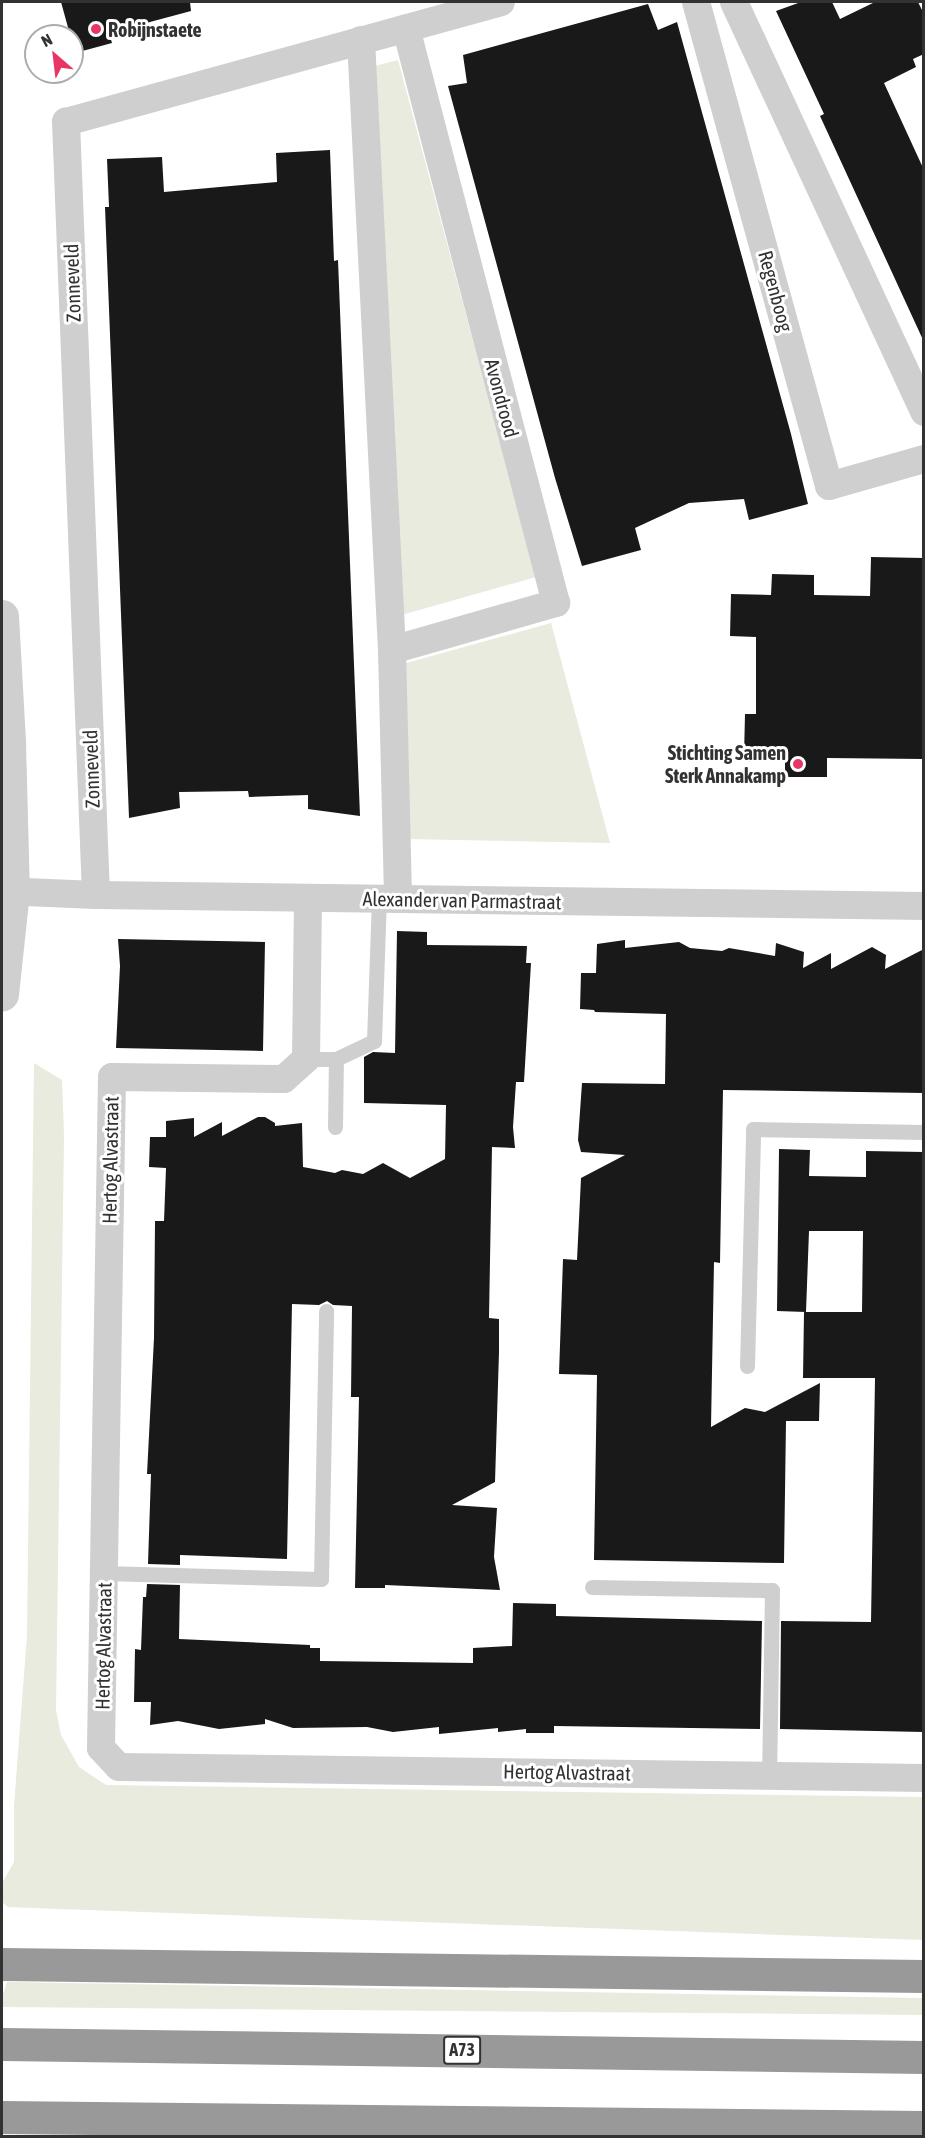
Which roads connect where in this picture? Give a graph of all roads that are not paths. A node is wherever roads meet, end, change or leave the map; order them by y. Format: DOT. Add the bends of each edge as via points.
graph roads {
  1 [pos="501,2"];
  2 [pos="696,2"];
  3 [pos="734,2"];
  4 [pos="406,28"];
  5 [pos="361,40"];
  6 [pos="924,412"];
  7 [pos="924,459"];
  8 [pos="2,616"];
  9 [pos="392,650"];
  10 [pos="7,891"];
  11 [pos="96,896"];
  12 [pos="308,898"];
  13 [pos="388,898"];
  14 [pos="924,906"];
  15 [pos="2,994"];
  16 [pos="306,1059"];
  17 [pos="336,1059"];
  18 [pos="335,1126"];
  19 [pos="924,1132"];
  20 [pos="326,1311"];
  21 [pos="747,1366"];
  22 [pos="104,1573"];
  23 [pos="592,1587"];
  24 [pos="769,1776"];
  25 [pos="924,1778"];
  26 [pos="2,1964"];
  27 [pos="924,1976"];
  28 [pos="2,2044"];
  29 [pos="924,2057"];
  30 [pos="2,2117"];
  31 [pos="924,2127"];
  1 -- 4 [label="street, Zonneveld"];
  2 -- 7 [label="street, Regenboog" via="829,486"];
  3 -- 6 [label="street"];
  4 -- 5 [label="street, Zonneveld"];
  4 -- 9 [label="street, Avondrood" via="556,603"];
  5 -- 9 [label="street"];
  5 -- 11 [label="street, Zonneveld" via="66,122"];
  8 -- 10 [label="street" via="9,742"];
  9 -- 13 [label="street"];
  10 -- 11 [label="street, Alexander van Parmastraat"];
  10 -- 15 [label="street"];
  11 -- 12 [label="street, Alexander van Parmastraat"];
  12 -- 13 [label="street, Alexander van Parmastraat"];
  12 -- 16 [label="street"];
  13 -- 14 [label="street, Alexander van Parmastraat"];
  13 -- 17 [label="lane" via="374,1041"];
  16 -- 17 [label="lane"];
  16 -- 22 [label="street, Hertog Alvastraat" via="284,1079 111,1077"];
  17 -- 18 [label="lane"];
  19 -- 21 [label="lane" via="753,1129"];
  20 -- 22 [label="lane" via="321,1578"];
  22 -- 24 [label="street, Hertog Alvastraat" via="101,1748 119,1767"];
  23 -- 24 [label="lane" via="772,1590"];
  24 -- 25 [label="street, Hertog Alvastraat"];
  26 -- 27 [label="highway"];
  28 -- 29 [label="highway, A73"];
  30 -- 31 [label="highway"];
}
